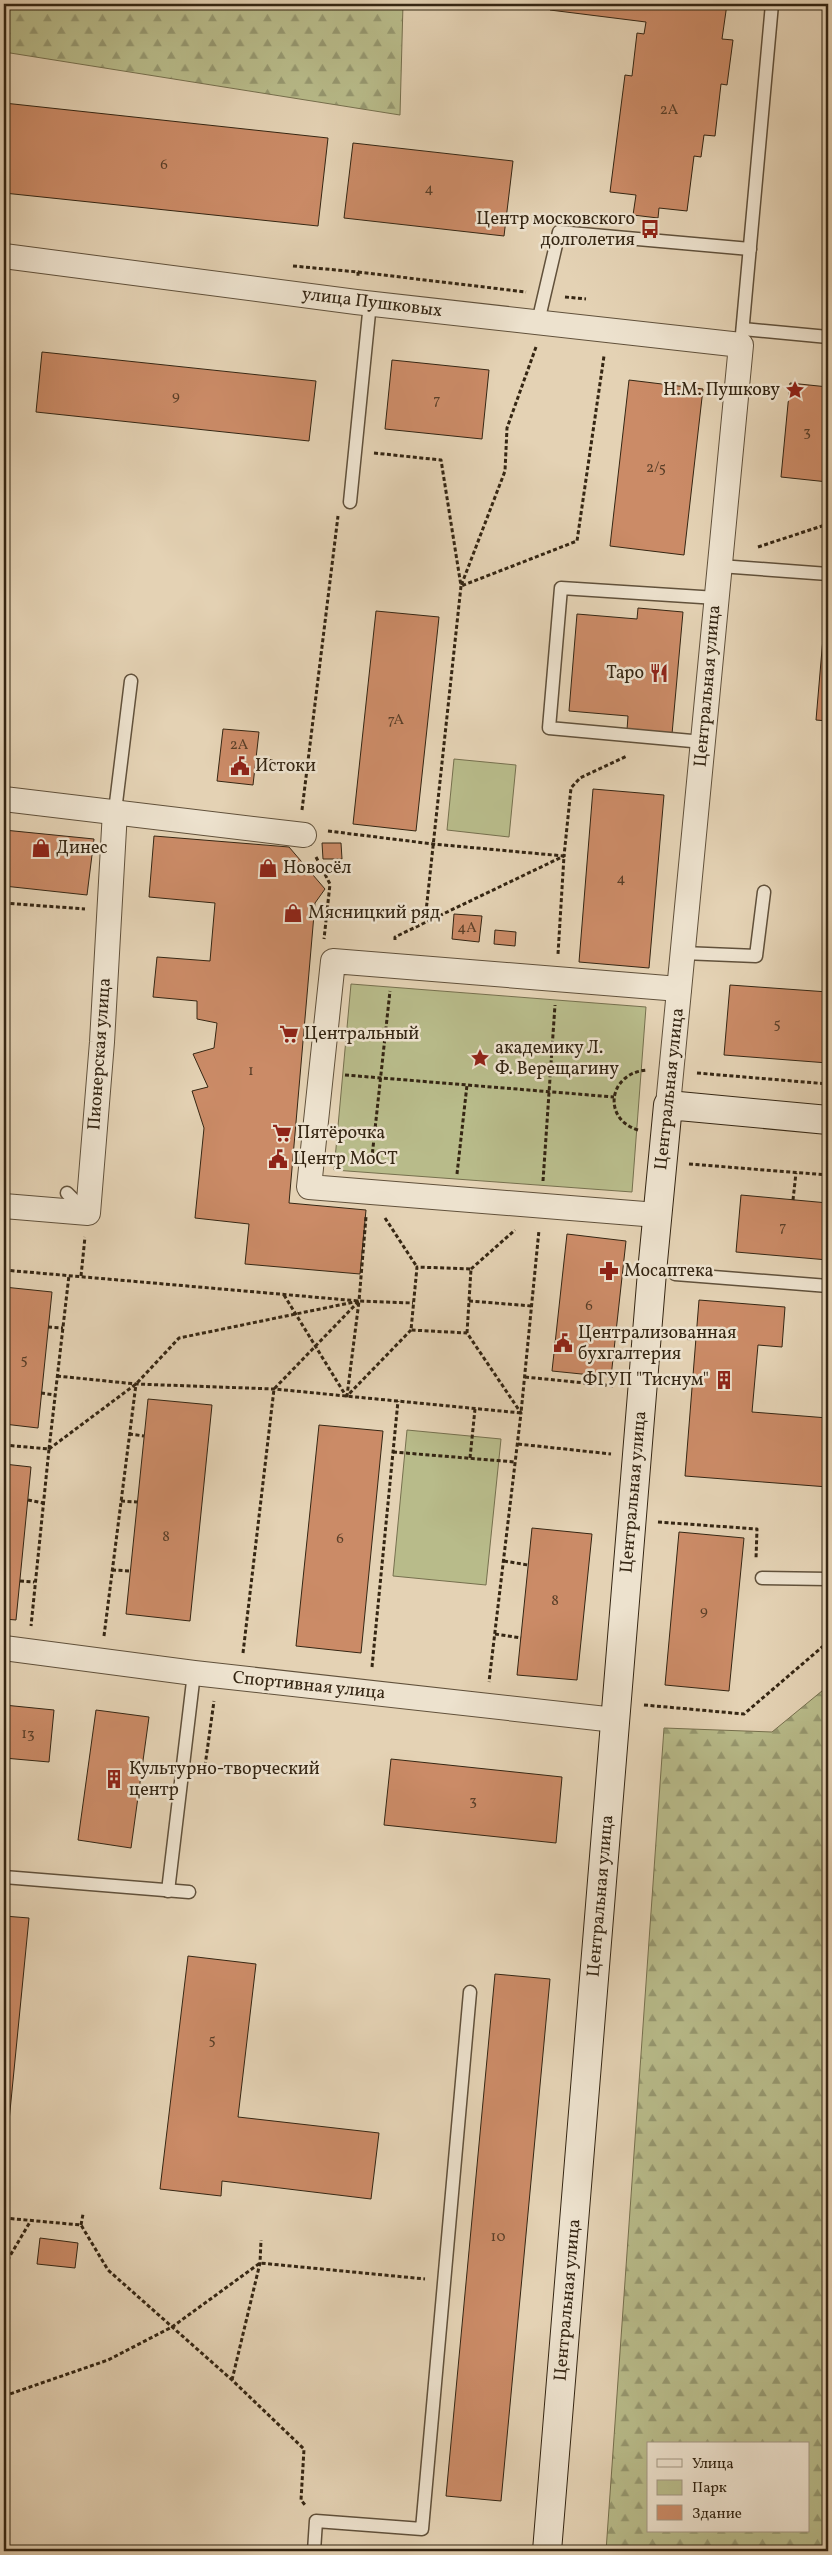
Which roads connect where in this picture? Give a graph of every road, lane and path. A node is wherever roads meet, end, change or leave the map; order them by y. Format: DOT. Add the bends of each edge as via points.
graph roads {
  1 [pos="772,4"];
  2 [pos="750,249"];
  3 [pos="4,256"];
  4 [pos="289,265"];
  5 [pos="358,272"];
  6 [pos="533,293"];
  7 [pos="562,297"];
  8 [pos="591,300"];
  9 [pos="363,303"];
  10 [pos="538,332"];
  11 [pos="742,337"];
  12 [pos="828,337"];
  13 [pos="605,350"];
  14 [pos="355,451"];
  15 [pos="350,502"];
  16 [pos="339,509"];
  17 [pos="828,524"];
  18 [pos="753,549"];
  19 [pos="720,566"];
  20 [pos="828,574"];
  21 [pos="461,586"];
  22 [pos="717,598"];
  23 [pos="131,681"];
  24 [pos="666,739"];
  25 [pos="703,742"];
  26 [pos="256,758"];
  27 [pos="308,766"];
  28 [pos="4,799"];
  29 [pos="115,811"];
  30 [pos="302,831"];
  31 [pos="433,844"];
  32 [pos="564,856"];
  33 [pos="764,892"];
  34 [pos="4,903"];
  35 [pos="110,911"];
  36 [pos="425,921"];
  37 [pos="323,945"];
  38 [pos="683,953"];
  39 [pos="392,965"];
  40 [pos="557,979"];
  41 [pos="679,989"];
  42 [pos="651,1070"];
  43 [pos="693,1072"];
  44 [pos="322,1073"];
  45 [pos="380,1078"];
  46 [pos="828,1084"];
  47 [pos="466,1086"];
  48 [pos="549,1092"];
  49 [pos="614,1097"];
  50 [pos="668,1105"];
  51 [pos="828,1120"];
  52 [pos="646,1132"];
  53 [pos="685,1164"];
  54 [pos="796,1173"];
  55 [pos="828,1175"];
  56 [pos="369,1183"];
  57 [pos="67,1193"];
  58 [pos="454,1198"];
  59 [pos="793,1200"];
  60 [pos="4,1206"];
  61 [pos="542,1206"];
  62 [pos="88,1213"];
  63 [pos="657,1215"];
  64 [pos="417,1267"];
  65 [pos="471,1269"];
  66 [pos="4,1270"];
  67 [pos="675,1274"];
  68 [pos="69,1275"];
  69 [pos="81,1276"];
  70 [pos="828,1286"];
  71 [pos="284,1294"];
  72 [pos="359,1301"];
  73 [pos="469,1302"];
  74 [pos="413,1304"];
  75 [pos="532,1306"];
  76 [pos="295,1314"];
  77 [pos="48,1327"];
  78 [pos="63,1328"];
  79 [pos="411,1330"];
  80 [pos="467,1333"];
  81 [pos="670,1338"];
  82 [pos="696,1339"];
  83 [pos="315,1346"];
  84 [pos="57,1376"];
  85 [pos="525,1377"];
  86 [pos="136,1384"];
  87 [pos="619,1386"];
  88 [pos="274,1389"];
  89 [pos="41,1393"];
  90 [pos="55,1395"];
  91 [pos="347,1396"];
  92 [pos="398,1401"];
  93 [pos="475,1409"];
  94 [pos="521,1413"];
  95 [pos="130,1434"];
  96 [pos="144,1436"];
  97 [pos="518,1444"];
  98 [pos="4,1445"];
  99 [pos="49,1449"];
  100 [pos="393,1452"];
  101 [pos="637,1457"];
  102 [pos="470,1458"];
  103 [pos="515,1462"];
  104 [pos="28,1500"];
  105 [pos="121,1501"];
  106 [pos="138,1502"];
  107 [pos="44,1503"];
  108 [pos="655,1522"];
  109 [pos="504,1561"];
  110 [pos="528,1565"];
  111 [pos="112,1570"];
  112 [pos="130,1571"];
  113 [pos="762,1578"];
  114 [pos="828,1579"];
  115 [pos="20,1581"];
  116 [pos="34,1582"];
  117 [pos="495,1634"];
  118 [pos="521,1638"];
  119 [pos="103,1642"];
  120 [pos="828,1642"];
  121 [pos="4,1648"];
  122 [pos="28,1651"];
  123 [pos="371,1671"];
  124 [pos="194,1673"];
  125 [pos="228,1677"];
  126 [pos="489,1684"];
  127 [pos="642,1705"];
  128 [pos="615,1720"];
  129 [pos="204,1775"];
  130 [pos="4,1877"];
  131 [pos="168,1891"];
  132 [pos="189,1892"];
  133 [pos="470,1992"];
  134 [pos="84,2214"];
  135 [pos="4,2218"];
  136 [pos="30,2221"];
  137 [pos="81,2225"];
  138 [pos="262,2240"];
  139 [pos="260,2263"];
  140 [pos="4,2266"];
  141 [pos="445,2281"];
  142 [pos="172,2327"];
  143 [pos="232,2380"];
  144 [pos="4,2396"];
  145 [pos="301,2500"];
  146 [pos="314,2551"];
  147 [pos="547,2551"];
  1 -- 2 [label="lane"];
  2 -- 10 [label="lane" via="560,232"];
  2 -- 11 [label="lane"];
  3 -- 9 [label="street, улица Пушковых"];
  4 -- 5 [label="path"];
  5 -- 6 [label="path"];
  5 -- 9 [label="path"];
  7 -- 8 [label="path"];
  9 -- 10 [label="street, улица Пушковых"];
  9 -- 14 [label="lane"];
  10 -- 11 [label="street, улица Пушковых"];
  10 -- 21 [label="path" via="508,428 505,471"];
  11 -- 12 [label="lane"];
  11 -- 19 [label="street, Центральная улица"];
  13 -- 21 [label="path" via="577,542"];
  14 -- 15 [label="lane"];
  14 -- 21 [label="path" via="441,460"];
  16 -- 27 [label="path"];
  17 -- 18 [label="path"];
  19 -- 20 [label="lane"];
  19 -- 22 [label="street, Центральная улица"];
  21 -- 31 [label="path"];
  22 -- 24 [label="lane" via="561,588 549,728"];
  22 -- 25 [label="street, Центральная улица"];
  23 -- 29 [label="lane, Пионерская улица"];
  24 -- 25 [label="lane"];
  24 -- 32 [label="path" via="580,778 571,788"];
  25 -- 38 [label="street, Центральная улица"];
  26 -- 27 [label="path"];
  27 -- 30 [label="path"];
  28 -- 29 [label="street"];
  29 -- 30 [label="street"];
  29 -- 35 [label="street, Пионерская улица"];
  30 -- 31 [label="path"];
  30 -- 37 [label="path" via="330,884"];
  31 -- 32 [label="path"];
  31 -- 36 [label="path"];
  32 -- 36 [label="path"];
  32 -- 40 [label="path"];
  33 -- 38 [label="lane" via="756,956"];
  34 -- 35 [label="path"];
  35 -- 62 [label="street, Пионерская улица"];
  36 -- 39 [label="path" via="395,937"];
  38 -- 41 [label="street, Центральная улица"];
  39 -- 40 [label="street"];
  39 -- 44 [label="street" via="333,960"];
  39 -- 45 [label="path"];
  40 -- 41 [label="street"];
  40 -- 48 [label="path"];
  41 -- 50 [label="street, Центральная улица"];
  42 -- 49 [label="path" via="628,1074"];
  43 -- 46 [label="path"];
  44 -- 45 [label="path"];
  44 -- 56 [label="street" via="309,1188"];
  45 -- 47 [label="path"];
  45 -- 56 [label="path"];
  47 -- 48 [label="path"];
  47 -- 58 [label="path"];
  48 -- 49 [label="path"];
  48 -- 61 [label="path"];
  49 -- 52 [label="path" via="618,1115 626,1125"];
  50 -- 51 [label="main road"];
  50 -- 63 [label="main road, Центральная улица"];
  53 -- 54 [label="path"];
  54 -- 55 [label="path"];
  54 -- 59 [label="path"];
  56 -- 58 [label="street"];
  56 -- 64 [label="path"];
  56 -- 72 [label="path"];
  57 -- 62 [label="lane"];
  58 -- 61 [label="street"];
  60 -- 62 [label="street"];
  61 -- 63 [label="street"];
  61 -- 65 [label="path"];
  61 -- 75 [label="path"];
  62 -- 69 [label="path"];
  63 -- 101 [label="main road, Центральная улица"];
  64 -- 65 [label="path"];
  64 -- 74 [label="path"];
  65 -- 73 [label="path"];
  66 -- 68 [label="path"];
  67 -- 70 [label="lane"];
  68 -- 69 [label="path"];
  68 -- 78 [label="path"];
  69 -- 71 [label="path"];
  71 -- 72 [label="path"];
  71 -- 76 [label="path"];
  72 -- 74 [label="path"];
  72 -- 76 [label="path"];
  72 -- 83 [label="path"];
  72 -- 91 [label="path"];
  73 -- 75 [label="path"];
  73 -- 80 [label="path"];
  74 -- 79 [label="path"];
  75 -- 85 [label="path"];
  76 -- 83 [label="path"];
  76 -- 86 [label="path" via="179,1338"];
  77 -- 78 [label="path"];
  78 -- 84 [label="path"];
  79 -- 80 [label="path"];
  79 -- 91 [label="path"];
  80 -- 94 [label="path"];
  81 -- 82 [label="path"];
  83 -- 88 [label="path"];
  83 -- 91 [label="path"];
  84 -- 86 [label="path"];
  84 -- 90 [label="path"];
  85 -- 87 [label="path"];
  85 -- 94 [label="path"];
  86 -- 88 [label="path"];
  86 -- 95 [label="path"];
  86 -- 99 [label="path"];
  88 -- 91 [label="path"];
  88 -- 125 [label="path" via="243,1656"];
  89 -- 90 [label="path"];
  90 -- 99 [label="path"];
  91 -- 92 [label="path"];
  92 -- 93 [label="path"];
  92 -- 100 [label="path"];
  93 -- 94 [label="path"];
  93 -- 102 [label="path"];
  94 -- 97 [label="path"];
  95 -- 96 [label="path"];
  95 -- 105 [label="path"];
  97 -- 101 [label="path"];
  97 -- 103 [label="path"];
  98 -- 99 [label="path"];
  99 -- 107 [label="path"];
  100 -- 102 [label="path"];
  100 -- 123 [label="path"];
  101 -- 128 [label="main road, Центральная улица"];
  102 -- 103 [label="path"];
  103 -- 109 [label="path"];
  104 -- 107 [label="path"];
  105 -- 106 [label="path"];
  105 -- 111 [label="path"];
  107 -- 116 [label="path"];
  108 -- 113 [label="path" via="757,1529 755,1554"];
  109 -- 110 [label="path"];
  109 -- 117 [label="path"];
  111 -- 112 [label="path"];
  111 -- 119 [label="path"];
  113 -- 114 [label="lane"];
  115 -- 116 [label="path"];
  116 -- 122 [label="path"];
  117 -- 118 [label="path"];
  117 -- 126 [label="path"];
  120 -- 127 [label="path" via="744,1714"];
  121 -- 122 [label="street, Спортивная улица"];
  122 -- 124 [label="street, Спортивная улица"];
  124 -- 125 [label="street, Спортивная улица"];
  124 -- 131 [label="lane"];
  125 -- 128 [label="street, Спортивная улица"];
  125 -- 129 [label="path" via="215,1697"];
  128 -- 147 [label="main road, Центральная улица"];
  130 -- 131 [label="lane"];
  131 -- 132 [label="lane"];
  133 -- 141 [label="lane"];
  134 -- 137 [label="path"];
  135 -- 136 [label="path"];
  136 -- 137 [label="path"];
  136 -- 140 [label="path"];
  137 -- 142 [label="path" via="108,2270"];
  138 -- 139 [label="path"];
  139 -- 141 [label="path"];
  139 -- 142 [label="path"];
  139 -- 143 [label="path"];
  141 -- 146 [label="lane" via="422,2529 316,2521"];
  142 -- 143 [label="path"];
  142 -- 144 [label="path" via="108,2360"];
  143 -- 145 [label="path" via="304,2449"];
}
